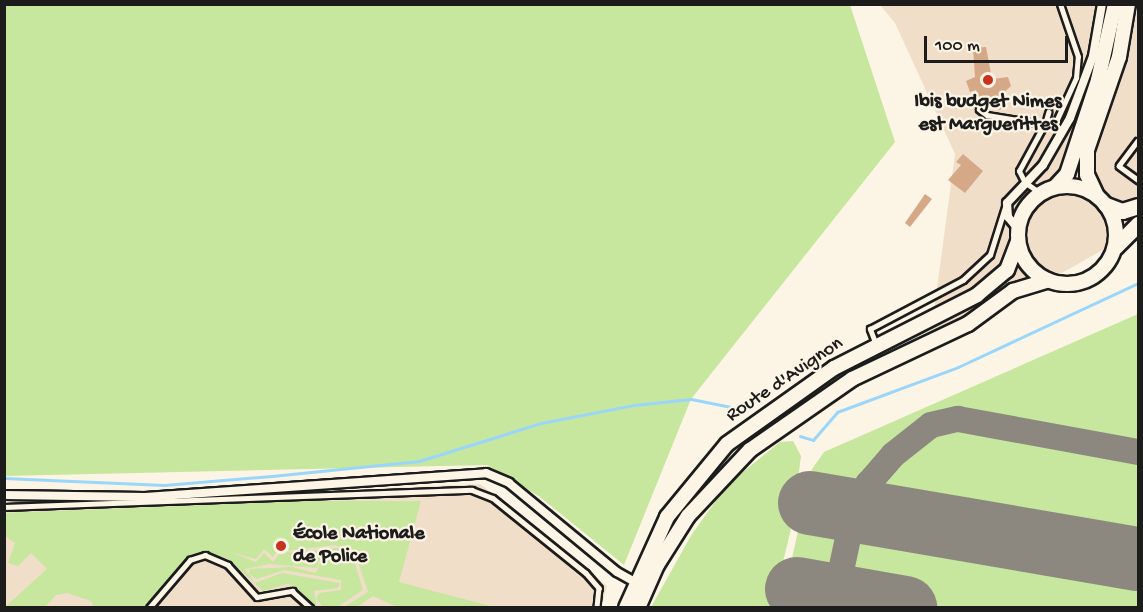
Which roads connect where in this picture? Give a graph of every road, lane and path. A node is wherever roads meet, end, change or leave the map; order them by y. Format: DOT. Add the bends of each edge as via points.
graph roads {
  1 [pos="1060,4"];
  2 [pos="1102,4"];
  3 [pos="1115,4"];
  4 [pos="1128,4"];
  5 [pos="979,109"];
  6 [pos="1049,112"];
  7 [pos="1043,126"];
  8 [pos="1054,126"];
  9 [pos="1064,131"];
  10 [pos="1138,141"];
  11 [pos="1138,179"];
  12 [pos="1025,183"];
  13 [pos="1055,188"];
  14 [pos="1041,194"];
  15 [pos="1008,199"];
  16 [pos="1102,200"];
  17 [pos="1138,206"];
  18 [pos="1138,224"];
  19 [pos="1018,235"];
  20 [pos="1115,247"];
  21 [pos="1048,280"];
  22 [pos="876,345"];
  23 [pos="4,495"];
  24 [pos="4,507"];
  25 [pos="636,582"];
  26 [pos="149,608"];
  27 [pos="311,608"];
  28 [pos="597,608"];
  29 [pos="626,608"];
  30 [pos="638,608"];
  1 -- 8 [label="lane" via="1078,57 1076,78"];
  2 -- 9 [label="street" via="1093,56"];
  3 -- 13 [label="main road" via="1100,75 1067,174"];
  4 -- 16 [label="main road" via="1119,57 1087,150 1087,175"];
  5 -- 7 [label="lane" via="987,115"];
  6 -- 8 [label="lane" via="1047,119"];
  7 -- 8 [label="lane"];
  7 -- 12 [label="lane" via="1020,167"];
  8 -- 9 [label="lane"];
  9 -- 12 [label="street" via="1043,165"];
  10 -- 11 [label="lane" via="1119,166"];
  12 -- 14 [label="lane"];
  12 -- 15 [label="street"];
  13 -- 14 [label="main road"];
  13 -- 16 [label="main road" via="1077,187"];
  14 -- 19 [label="main road" via="1023,214"];
  15 -- 19 [label="street" via="1007,215"];
  15 -- 22 [label="lane" via="990,255 963,280 870,329"];
  16 -- 17 [label="highway" via="1122,211"];
  16 -- 20 [label="main road" via="1116,229"];
  18 -- 20 [label="highway"];
  19 -- 21 [label="main road" via="1028,265"];
  19 -- 22 [label="main road, Route d'Avignon" via="1007,270 977,295"];
  20 -- 21 [label="main road" via="1109,260 1089,279 1068,284"];
  21 -- 30 [label="main road, Route d'Avignon" via="1013,291 968,324 865,372 750,450 688,516 657,565"];
  22 -- 25 [label="main road, Route d'Avignon" via="790,396 712,458 667,517"];
  23 -- 25 [label="street" via="144,496 486,473 508,483"];
  24 -- 28 [label="lane" via="472,490 493,498 586,573 599,588"];
  25 -- 29 [label="main road, Route d'Avignon"];
  26 -- 27 [label="lane" via="190,560 205,555 228,565 257,597 292,591"];
}
